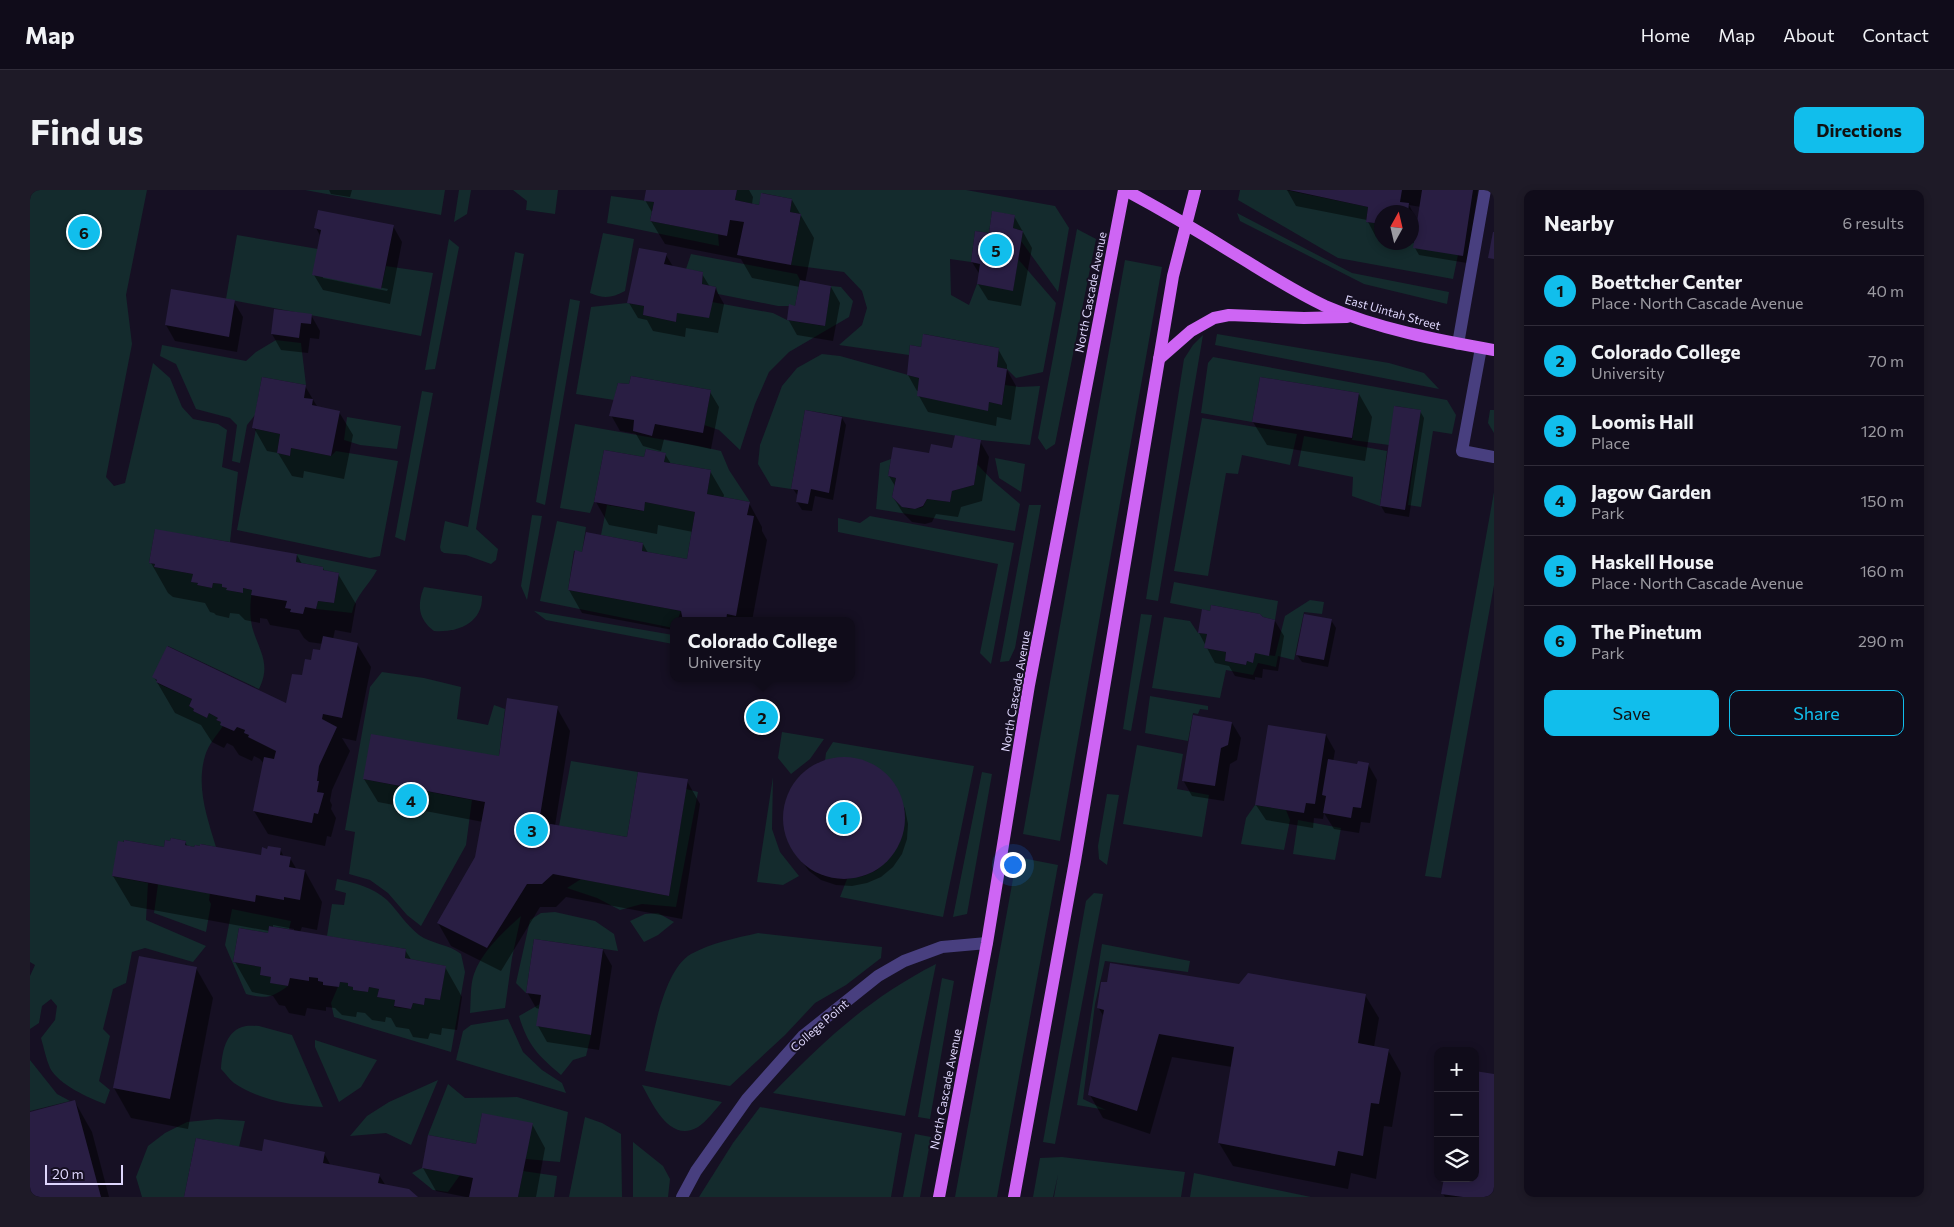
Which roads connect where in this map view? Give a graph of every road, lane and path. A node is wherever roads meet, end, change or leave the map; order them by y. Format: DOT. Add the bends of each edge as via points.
graph roads {
  1 [pos="1124,190"];
  2 [pos="1195,190"];
  3 [pos="1485,190"];
  4 [pos="1188,224"];
  5 [pos="1354,317"];
  6 [pos="1458,344"];
  7 [pos="1481,348"];
  8 [pos="1494,350"];
  9 [pos="1159,359"];
  10 [pos="1494,457"];
  11 [pos="987,943"];
  12 [pos="682,1197"];
  13 [pos="939,1197"];
  14 [pos="1014,1197"];
  1 -- 4 [label="main road, East Uintah Street"];
  1 -- 11 [label="main road, North Cascade Avenue" via="1029,685"];
  2 -- 4 [label="main road"];
  3 -- 6 [label="street"];
  4 -- 5 [label="main road, East Uintah Street" via="1292,288"];
  4 -- 9 [label="main road" via="1174,276"];
  5 -- 6 [label="main road, East Uintah Street"];
  5 -- 9 [label="main road" via="1229,315 1214,318 1191,330"];
  6 -- 7 [label="main road, East Uintah Street"];
  7 -- 8 [label="main road, East Uintah Street"];
  7 -- 10 [label="street" via="1462,451"];
  9 -- 14 [label="main road" via="1075,861"];
  11 -- 12 [label="street, College Point" via="942,947 904,961 878,976 803,1036 747,1098 696,1171"];
  11 -- 13 [label="main road, North Cascade Avenue"];
}
